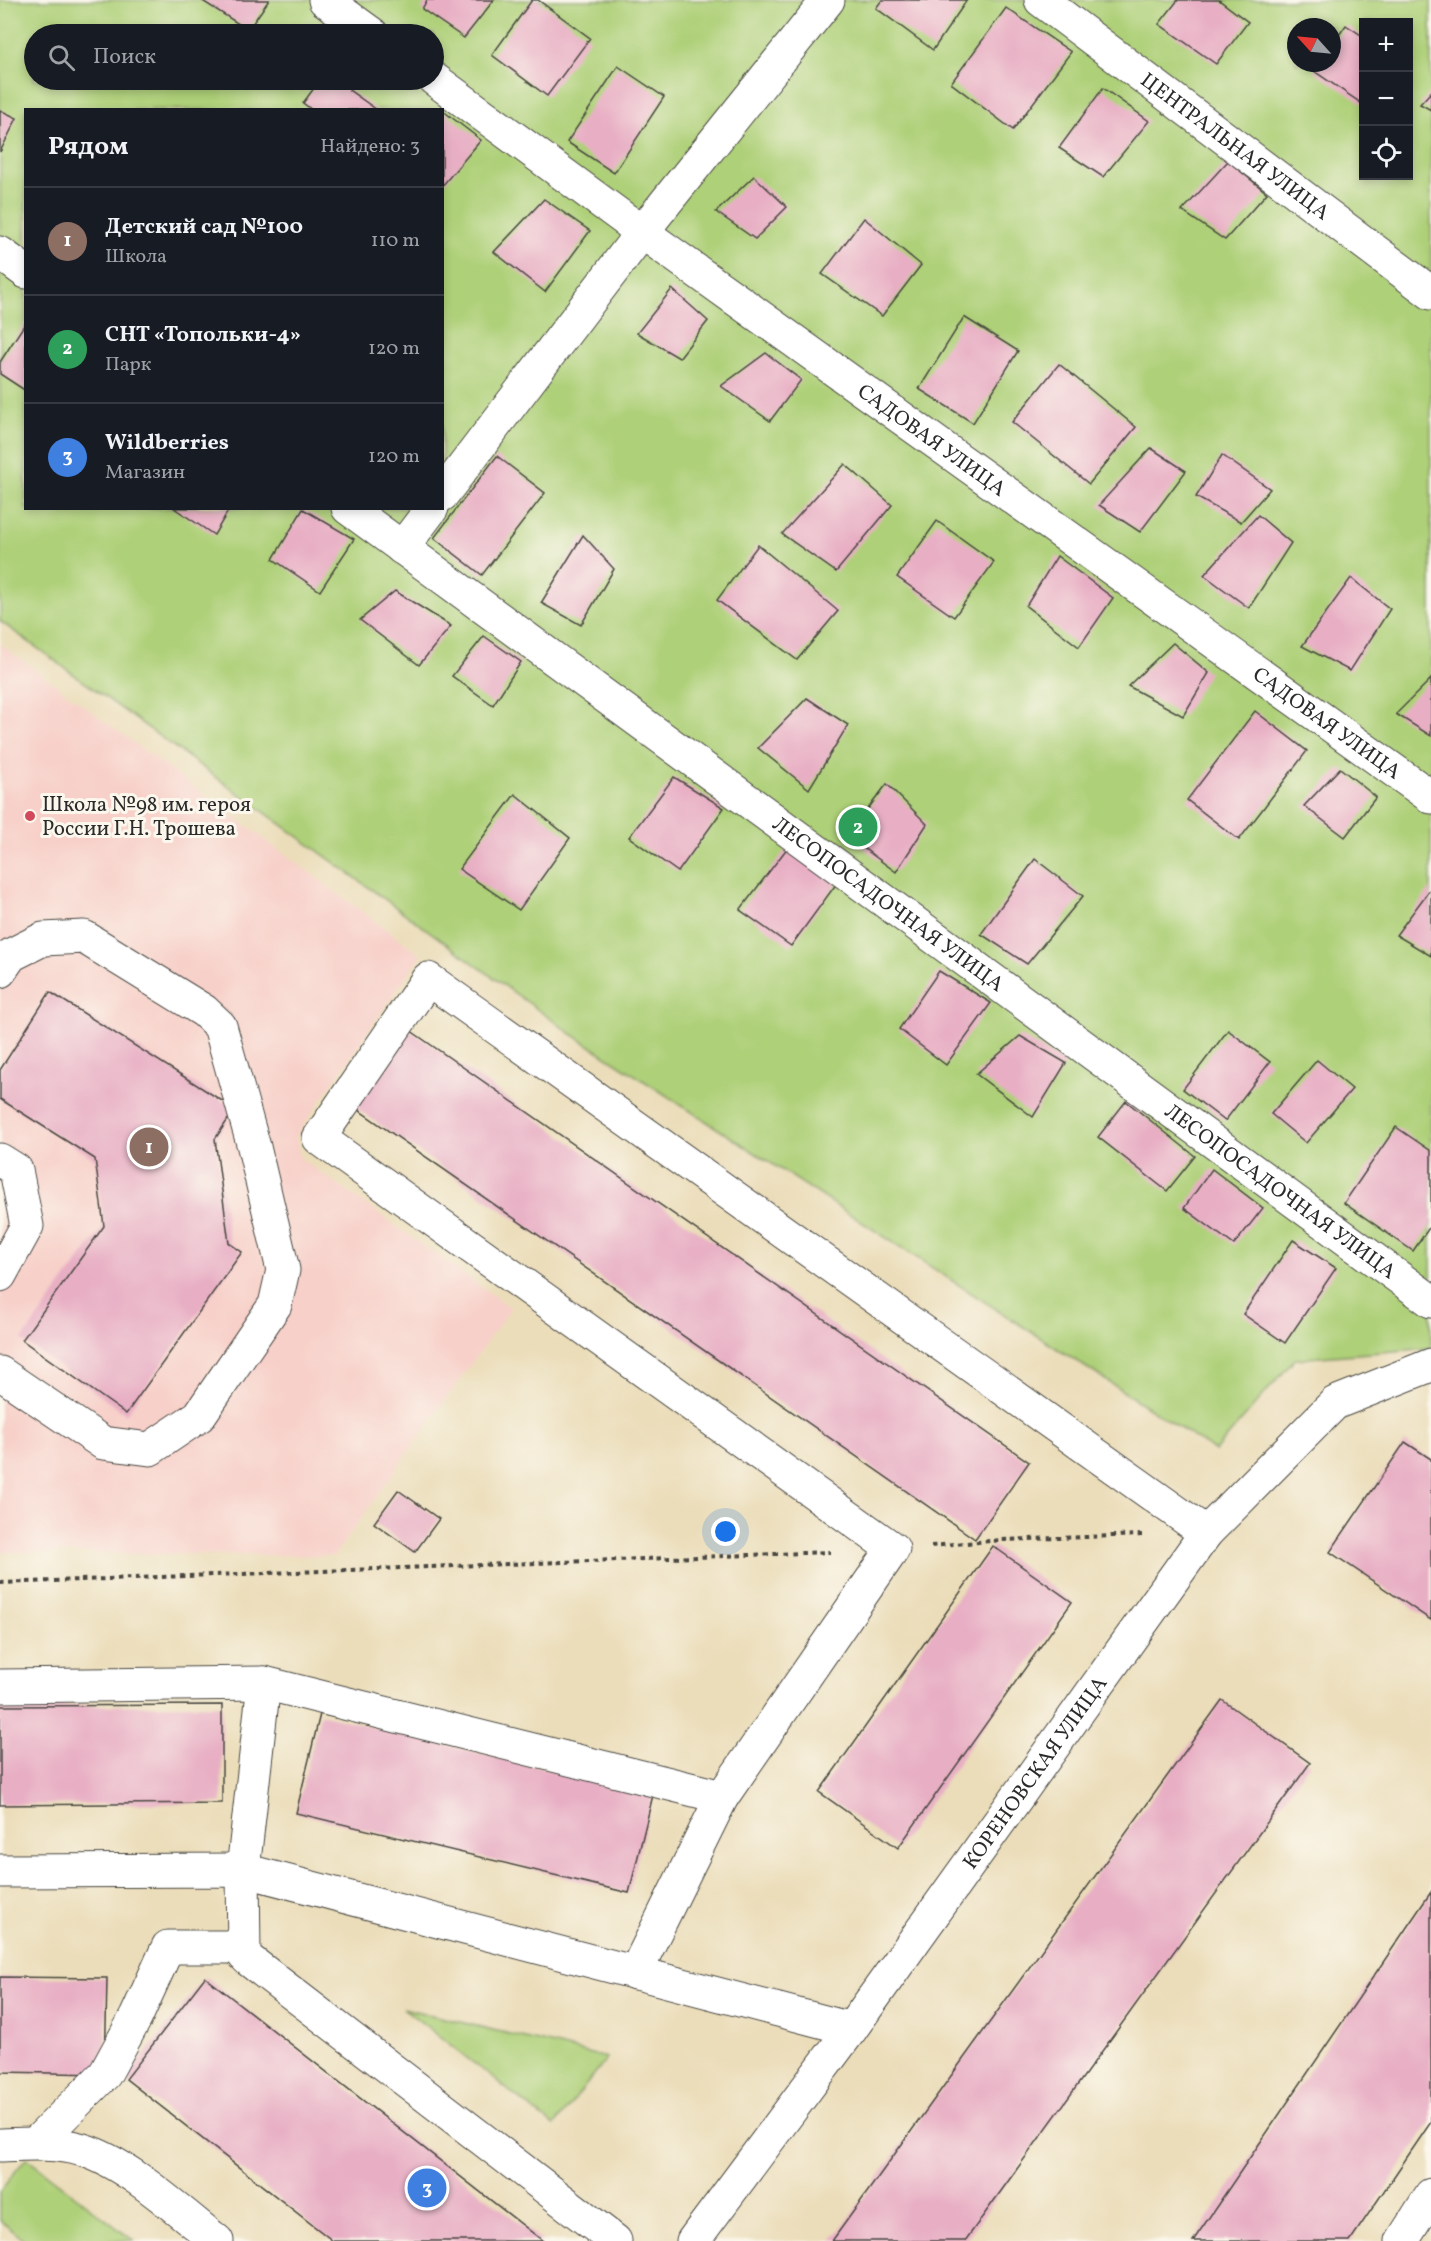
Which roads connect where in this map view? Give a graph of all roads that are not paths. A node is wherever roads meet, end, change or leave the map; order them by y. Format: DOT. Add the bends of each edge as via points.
graph roads {
  1 [pos="325,0"];
  2 [pos="828,0"];
  3 [pos="1041,0"];
  4 [pos="358,24"];
  5 [pos="444,86"];
  6 [pos="642,232"];
  7 [pos="0,254"];
  8 [pos="24,271"];
  9 [pos="1431,292"];
  10 [pos="444,492"];
  11 [pos="351,510"];
  12 [pos="430,510"];
  13 [pos="402,548"];
  14 [pos="1431,797"];
  15 [pos="0,971"];
  16 [pos="0,1160"];
  17 [pos="0,1275"];
  18 [pos="1431,1301"];
  19 [pos="1431,1365"];
  20 [pos="0,1373"];
  21 [pos="1206,1533"];
  22 [pos="264,1683"];
  23 [pos="0,1686"];
  24 [pos="722,1797"];
  25 [pos="243,1870"];
  26 [pos="0,1871"];
  27 [pos="243,1947"];
  28 [pos="635,1972"];
  29 [pos="850,2029"];
  30 [pos="36,2143"];
  31 [pos="0,2145"];
  32 [pos="1431,2195"];
  33 [pos="217,2241"];
  34 [pos="615,2241"];
  35 [pos="693,2241"];
  36 [pos="1402,2241"];
  1 -- 4 [label="street"];
  2 -- 6 [label="street"];
  3 -- 9 [label="street, ЦЕНТРАЛЬНАЯ УЛИЦА"];
  5 -- 6 [label="street, САДОВАЯ УЛИЦА"];
  6 -- 10 [label="street"];
  6 -- 14 [label="street, САДОВАЯ УЛИЦА"];
  7 -- 8 [label="street"];
  11 -- 13 [label="street, ЛЕСОПОСАДОЧНАЯ УЛИЦА"];
  12 -- 13 [label="street"];
  13 -- 18 [label="street, ЛЕСОПОСАДОЧНАЯ УЛИЦА"];
  15 -- 20 [label="street" via="11,955 43,939 84,937 204,1011 220,1026 283,1270 275,1305 199,1416 150,1449 103,1443"];
  16 -- 17 [label="street" via="16,1170 27,1226"];
  19 -- 21 [label="street, КОРЕНОВСКАЯ УЛИЦА" via="1335,1403"];
  21 -- 24 [label="street" via="428,979 319,1138 893,1549"];
  21 -- 29 [label="street, КОРЕНОВСКАЯ УЛИЦА"];
  22 -- 23 [label="street"];
  22 -- 24 [label="street"];
  22 -- 25 [label="street"];
  24 -- 28 [label="street"];
  25 -- 26 [label="street"];
  25 -- 27 [label="street"];
  25 -- 28 [label="street"];
  27 -- 30 [label="street" via="168,1947 105,2074"];
  27 -- 34 [label="street" via="249,1960"];
  28 -- 29 [label="street"];
  29 -- 35 [label="street, КОРЕНОВСКАЯ УЛИЦА"];
  30 -- 31 [label="street"];
  30 -- 33 [label="street" via="81,2150 120,2166"];
  32 -- 36 [label="street"];
}
